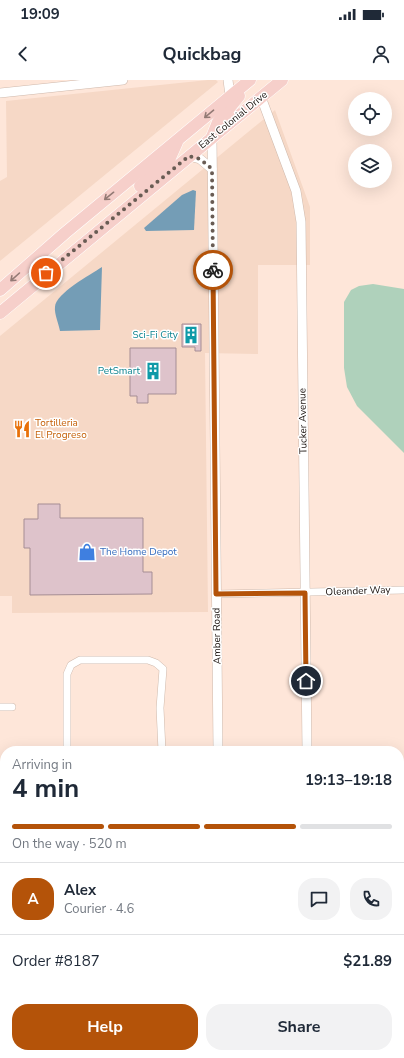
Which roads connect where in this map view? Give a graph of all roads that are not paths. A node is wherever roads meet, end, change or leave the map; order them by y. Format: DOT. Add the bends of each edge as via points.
graph roads {
  1 [pos="122,80"];
  2 [pos="228,80"];
  3 [pos="250,80"];
  4 [pos="253,80"];
  5 [pos="282,80"];
  6 [pos="95,82"];
  7 [pos="0,93"];
  8 [pos="230,96"];
  9 [pos="261,97"];
  10 [pos="212,137"];
  11 [pos="178,140"];
  12 [pos="189,156"];
  13 [pos="212,169"];
  14 [pos="117,215"];
  15 [pos="65,233"];
  16 [pos="0,290"];
  17 [pos="24,292"];
  18 [pos="0,313"];
  19 [pos="404,590"];
  20 [pos="305,593"];
  21 [pos="216,594"];
  22 [pos="0,707"];
  23 [pos="12,707"];
  24 [pos="67,746"];
  25 [pos="162,746"];
  26 [pos="218,746"];
  27 [pos="307,746"];
  1 -- 6 [label="street"];
  2 -- 8 [label="street"];
  3 -- 8 [label="highway, East Colonial Drive"];
  4 -- 10 [label="highway" via="218,122"];
  5 -- 9 [label="highway, East Colonial Drive"];
  6 -- 7 [label="street"];
  8 -- 11 [label="highway, East Colonial Drive, one-way"];
  9 -- 10 [label="highway, East Colonial Drive"];
  9 -- 20 [label="street, Tucker Avenue" via="296,191 301,222"];
  10 -- 12 [label="highway, East Colonial Drive"];
  10 -- 13 [label="street, Amber Road"];
  11 -- 14 [label="highway" via="169,160 118,206"];
  11 -- 15 [label="highway, East Colonial Drive, one-way"];
  12 -- 13 [label="street" via="200,159"];
  12 -- 14 [label="highway, East Colonial Drive"];
  13 -- 21 [label="street, Amber Road"];
  14 -- 17 [label="highway, East Colonial Drive"];
  15 -- 16 [label="highway, East Colonial Drive, one-way"];
  15 -- 17 [label="highway" via="35,271"];
  17 -- 18 [label="highway, East Colonial Drive"];
  19 -- 20 [label="street, Oleander Way"];
  20 -- 21 [label="street, Oleander Way"];
  20 -- 27 [label="street, Tucker Avenue"];
  21 -- 26 [label="street, Amber Road"];
  22 -- 23 [label="street"];
  24 -- 25 [label="street" via="67,674 71,665 80,660 148,660 163,669 160,708"];
}
